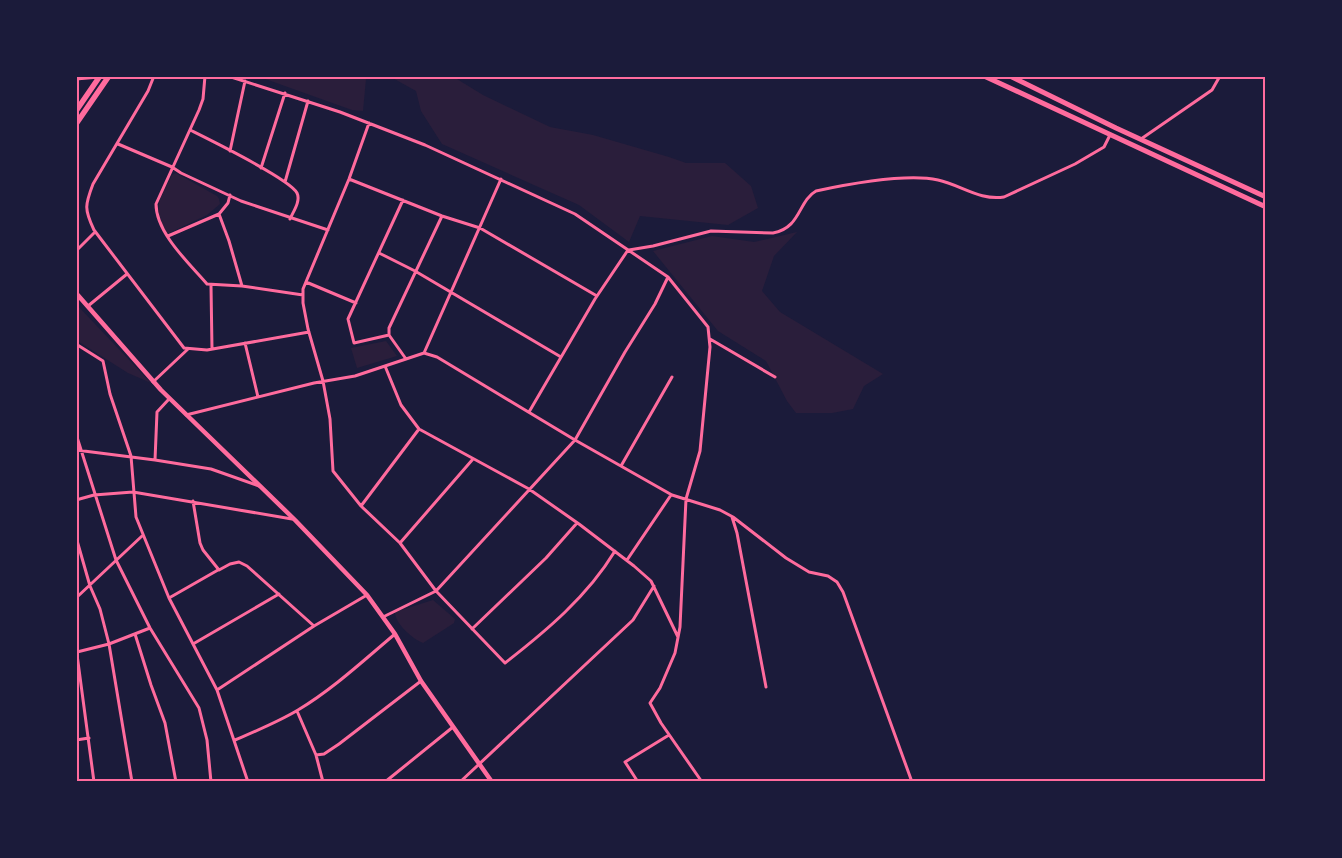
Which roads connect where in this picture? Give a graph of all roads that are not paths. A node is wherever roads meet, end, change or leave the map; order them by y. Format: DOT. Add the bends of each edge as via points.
graph roads {
  1 [pos="109,76"];
  2 [pos="154,76"];
  3 [pos="205,76"];
  4 [pos="228,76"];
  5 [pos="984,76"];
  6 [pos="1010,76"];
  7 [pos="1220,76"];
  8 [pos="100,77"];
  9 [pos="79,78"];
  10 [pos="246,81"];
  11 [pos="285,93"];
  12 [pos="308,101"];
  13 [pos="76,111"];
  14 [pos="369,123"];
  15 [pos="76,124"];
  16 [pos="190,130"];
  17 [pos="1110,135"];
  18 [pos="1141,139"];
  19 [pos="118,144"];
  20 [pos="230,150"];
  21 [pos="172,167"];
  22 [pos="261,168"];
  23 [pos="349,179"];
  24 [pos="501,180"];
  25 [pos="285,182"];
  26 [pos="230,195"];
  27 [pos="1266,197"];
  28 [pos="403,200"];
  29 [pos="1266,207"];
  30 [pos="219,214"];
  31 [pos="442,216"];
  32 [pos="290,219"];
  33 [pos="480,228"];
  34 [pos="328,230"];
  35 [pos="95,232"];
  36 [pos="168,236"];
  37 [pos="628,250"];
  38 [pos="76,251"];
  39 [pos="379,253"];
  40 [pos="415,271"];
  41 [pos="126,274"];
  42 [pos="668,278"];
  43 [pos="306,282"];
  44 [pos="211,286"];
  45 [pos="242,286"];
  46 [pos="450,293"];
  47 [pos="76,294"];
  48 [pos="303,295"];
  49 [pos="597,296"];
  50 [pos="356,303"];
  51 [pos="88,306"];
  52 [pos="309,332"];
  53 [pos="389,335"];
  54 [pos="710,339"];
  55 [pos="246,343"];
  56 [pos="76,344"];
  57 [pos="188,349"];
  58 [pos="212,349"];
  59 [pos="424,353"];
  60 [pos="561,357"];
  61 [pos="406,359"];
  62 [pos="386,366"];
  63 [pos="672,377"];
  64 [pos="776,377"];
  65 [pos="153,382"];
  66 [pos="323,382"];
  67 [pos="258,397"];
  68 [pos="169,399"];
  69 [pos="529,412"];
  70 [pos="186,415"];
  71 [pos="419,429"];
  72 [pos="76,434"];
  73 [pos="575,440"];
  74 [pos="76,450"];
  75 [pos="82,451"];
  76 [pos="131,456"];
  77 [pos="155,460"];
  78 [pos="473,460"];
  79 [pos="621,466"];
  80 [pos="259,486"];
  81 [pos="529,489"];
  82 [pos="133,492"];
  83 [pos="672,494"];
  84 [pos="94,495"];
  85 [pos="686,499"];
  86 [pos="76,500"];
  87 [pos="193,501"];
  88 [pos="361,506"];
  89 [pos="731,516"];
  90 [pos="295,520"];
  91 [pos="578,523"];
  92 [pos="142,536"];
  93 [pos="77,539"];
  94 [pos="400,543"];
  95 [pos="615,551"];
  96 [pos="116,560"];
  97 [pos="627,560"];
  98 [pos="219,570"];
  99 [pos="90,586"];
  100 [pos="654,586"];
  101 [pos="436,591"];
  102 [pos="279,594"];
  103 [pos="367,595"];
  104 [pos="76,598"];
  105 [pos="169,598"];
  106 [pos="383,617"];
  107 [pos="314,626"];
  108 [pos="150,628"];
  109 [pos="472,629"];
  110 [pos="134,634"];
  111 [pos="395,634"];
  112 [pos="678,638"];
  113 [pos="109,644"];
  114 [pos="193,644"];
  115 [pos="77,650"];
  116 [pos="420,681"];
  117 [pos="766,687"];
  118 [pos="217,690"];
  119 [pos="297,711"];
  120 [pos="453,727"];
  121 [pos="668,734"];
  122 [pos="89,738"];
  123 [pos="76,740"];
  124 [pos="235,740"];
  125 [pos="316,755"];
  126 [pos="479,765"];
  127 [pos="94,782"];
  128 [pos="132,782"];
  129 [pos="176,782"];
  130 [pos="211,782"];
  131 [pos="248,782"];
  132 [pos="323,782"];
  133 [pos="384,782"];
  134 [pos="460,782"];
  135 [pos="492,782"];
  136 [pos="638,782"];
  137 [pos="702,782"];
  138 [pos="912,782"];
  1 -- 15 [label="main road"];
  2 -- 19 [label="street"];
  3 -- 16 [label="street" via="203,99"];
  4 -- 10 [label="street"];
  5 -- 17 [label="main road"];
  6 -- 18 [label="main road"];
  7 -- 18 [label="street" via="1212,90"];
  8 -- 9 [label="street"];
  8 -- 13 [label="main road"];
  10 -- 11 [label="street"];
  10 -- 20 [label="street"];
  11 -- 12 [label="street"];
  11 -- 22 [label="street"];
  12 -- 14 [label="street"];
  12 -- 25 [label="street"];
  14 -- 23 [label="street"];
  14 -- 24 [label="street"];
  16 -- 20 [label="street"];
  16 -- 21 [label="street"];
  17 -- 29 [label="main road"];
  17 -- 37 [label="street" via="1104,148 1004,197 994,199 937,180 888,179 816,191 810,194 800,213 782,231 712,231"];
  18 -- 27 [label="main road"];
  19 -- 21 [label="street"];
  19 -- 35 [label="street" via="93,184 87,201 87,215"];
  20 -- 22 [label="street"];
  21 -- 26 [label="street"];
  21 -- 36 [label="street" via="156,204 156,213"];
  22 -- 25 [label="street"];
  23 -- 28 [label="street"];
  23 -- 34 [label="street"];
  24 -- 33 [label="street"];
  24 -- 37 [label="street" via="575,214"];
  25 -- 32 [label="street" via="297,193 298,199"];
  26 -- 30 [label="street"];
  26 -- 32 [label="street"];
  28 -- 31 [label="street"];
  28 -- 39 [label="street"];
  30 -- 36 [label="street"];
  30 -- 45 [label="street"];
  31 -- 33 [label="street"];
  31 -- 40 [label="street"];
  32 -- 34 [label="street"];
  33 -- 46 [label="street"];
  33 -- 49 [label="street"];
  34 -- 43 [label="street"];
  35 -- 38 [label="street"];
  35 -- 41 [label="street"];
  36 -- 44 [label="street"];
  37 -- 42 [label="street"];
  37 -- 49 [label="street"];
  39 -- 40 [label="street"];
  39 -- 50 [label="street"];
  40 -- 46 [label="street"];
  40 -- 53 [label="street" via="389,328"];
  41 -- 51 [label="street"];
  41 -- 57 [label="street"];
  42 -- 54 [label="street" via="708,327"];
  42 -- 73 [label="street"];
  43 -- 48 [label="street"];
  43 -- 50 [label="street"];
  44 -- 45 [label="street"];
  44 -- 58 [label="street"];
  45 -- 48 [label="street"];
  46 -- 59 [label="street"];
  46 -- 60 [label="street"];
  47 -- 51 [label="street"];
  48 -- 52 [label="street"];
  49 -- 60 [label="street"];
  50 -- 53 [label="street" via="348,318 354,343"];
  51 -- 65 [label="street"];
  52 -- 55 [label="street"];
  52 -- 66 [label="street"];
  53 -- 61 [label="street"];
  54 -- 64 [label="street"];
  54 -- 85 [label="street" via="700,451"];
  55 -- 58 [label="street"];
  55 -- 67 [label="street"];
  56 -- 76 [label="street" via="103,361 110,394"];
  57 -- 58 [label="street"];
  57 -- 65 [label="street"];
  59 -- 61 [label="street"];
  59 -- 69 [label="street" via="437,357"];
  60 -- 69 [label="street"];
  61 -- 62 [label="street"];
  62 -- 66 [label="street"];
  62 -- 71 [label="street" via="402,405"];
  63 -- 79 [label="street"];
  65 -- 68 [label="street"];
  66 -- 67 [label="street"];
  66 -- 88 [label="street" via="330,418 333,471"];
  67 -- 70 [label="street"];
  68 -- 70 [label="street"];
  68 -- 77 [label="street" via="157,412"];
  69 -- 73 [label="street"];
  70 -- 80 [label="street"];
  71 -- 78 [label="street"];
  71 -- 88 [label="street"];
  72 -- 75 [label="street"];
  73 -- 79 [label="street"];
  73 -- 81 [label="street"];
  74 -- 75 [label="street"];
  75 -- 76 [label="street"];
  75 -- 84 [label="street"];
  76 -- 77 [label="street"];
  76 -- 82 [label="street"];
  77 -- 80 [label="street" via="211,469"];
  78 -- 81 [label="street"];
  78 -- 94 [label="street"];
  79 -- 83 [label="street"];
  80 -- 90 [label="street"];
  81 -- 91 [label="street"];
  81 -- 101 [label="street"];
  82 -- 84 [label="street"];
  82 -- 87 [label="street"];
  82 -- 92 [label="street"];
  83 -- 85 [label="street"];
  83 -- 97 [label="street"];
  84 -- 86 [label="street"];
  84 -- 96 [label="street"];
  85 -- 89 [label="street"];
  85 -- 112 [label="street"];
  87 -- 90 [label="street"];
  87 -- 98 [label="street" via="200,543"];
  88 -- 94 [label="street"];
  89 -- 117 [label="street"];
  89 -- 138 [label="street" via="786,558 809,572 828,576 837,582"];
  90 -- 103 [label="street"];
  91 -- 95 [label="street"];
  91 -- 109 [label="street"];
  92 -- 96 [label="street"];
  92 -- 105 [label="street"];
  93 -- 99 [label="street"];
  94 -- 101 [label="street"];
  95 -- 97 [label="street"];
  95 -- 109 [label="street" via="594,583 576,602 505,663"];
  96 -- 99 [label="street"];
  96 -- 108 [label="street"];
  97 -- 100 [label="street"];
  98 -- 102 [label="street" via="239,562"];
  98 -- 105 [label="street"];
  99 -- 104 [label="street"];
  99 -- 113 [label="street"];
  100 -- 112 [label="street"];
  100 -- 126 [label="street" via="633,620"];
  101 -- 106 [label="street"];
  101 -- 109 [label="street"];
  102 -- 107 [label="street"];
  102 -- 114 [label="street"];
  103 -- 106 [label="street"];
  103 -- 107 [label="street"];
  105 -- 114 [label="street"];
  106 -- 111 [label="street"];
  107 -- 118 [label="street"];
  108 -- 110 [label="street"];
  108 -- 130 [label="street" via="199,708 207,740"];
  110 -- 113 [label="street"];
  110 -- 129 [label="street" via="165,723"];
  111 -- 116 [label="street"];
  111 -- 119 [label="street" via="347,675"];
  112 -- 121 [label="street" via="664,679 650,703"];
  113 -- 115 [label="street"];
  113 -- 128 [label="street"];
  114 -- 118 [label="street"];
  115 -- 122 [label="street"];
  116 -- 120 [label="street"];
  116 -- 125 [label="street" via="339,744 324,754"];
  118 -- 124 [label="street"];
  119 -- 124 [label="street"];
  119 -- 125 [label="street"];
  120 -- 126 [label="street"];
  120 -- 133 [label="street"];
  121 -- 136 [label="street" via="625,762"];
  121 -- 137 [label="street"];
  122 -- 123 [label="street"];
  122 -- 127 [label="street"];
  124 -- 131 [label="street"];
  125 -- 132 [label="street"];
  126 -- 134 [label="street"];
  126 -- 135 [label="street"];
}
